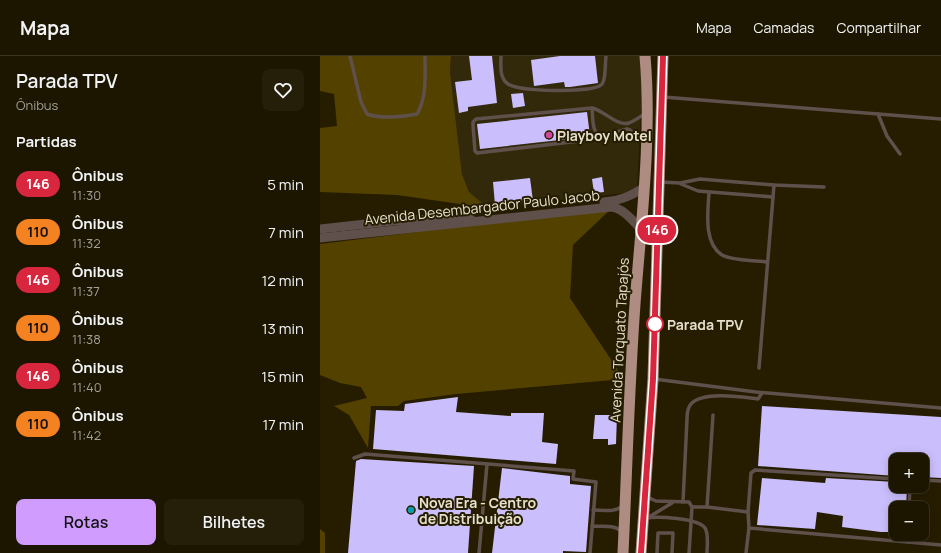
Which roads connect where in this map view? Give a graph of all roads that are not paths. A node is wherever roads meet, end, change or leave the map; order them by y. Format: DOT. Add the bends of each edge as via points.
graph roads {
  1 [pos="350,56"];
  2 [pos="425,56"];
  3 [pos="502,56"];
  4 [pos="606,56"];
  5 [pos="645,56"];
  6 [pos="652,56"];
  7 [pos="663,56"];
  8 [pos="662,97"];
  9 [pos="647,107"];
  10 [pos="592,108"];
  11 [pos="878,114"];
  12 [pos="941,119"];
  13 [pos="599,136"];
  14 [pos="646,142"];
  15 [pos="900,154"];
  16 [pos="658,182"];
  17 [pos="680,183"];
  18 [pos="774,185"];
  19 [pos="824,187"];
  20 [pos="643,188"];
  21 [pos="709,192"];
  22 [pos="773,197"];
  23 [pos="376,228"];
  24 [pos="640,228"];
  25 [pos="320,229"];
  26 [pos="320,238"];
  27 [pos="768,262"];
  28 [pos="759,368"];
  29 [pos="653,379"];
  30 [pos="762,393"];
  31 [pos="941,408"];
  32 [pos="713,415"];
  33 [pos="354,458"];
  34 [pos="487,464"];
  35 [pos="889,479"];
  36 [pos="929,480"];
  37 [pos="941,481"];
  38 [pos="644,495"];
  39 [pos="626,502"];
  40 [pos="673,502"];
  41 [pos="683,502"];
  42 [pos="692,507"];
  43 [pos="707,507"];
  44 [pos="593,510"];
  45 [pos="748,512"];
  46 [pos="646,518"];
  47 [pos="690,520"];
  48 [pos="592,526"];
  49 [pos="749,528"];
  50 [pos="624,536"];
  51 [pos="908,542"];
  52 [pos="941,545"];
  53 [pos="479,553"];
  54 [pos="590,553"];
  55 [pos="623,553"];
  56 [pos="641,553"];
  57 [pos="657,553"];
  58 [pos="672,553"];
  59 [pos="689,553"];
  60 [pos="707,553"];
  61 [pos="746,553"];
  1 -- 2 [label="lane" via="361,102 367,114 408,116 417,114 421,107"];
  3 -- 4 [label="lane" via="501,74 506,84 534,90 562,91 595,88 601,85 604,82"];
  5 -- 9 [label="highway, Avenida Torquato Tapajós"];
  6 -- 9 [label="highway"];
  7 -- 8 [label="highway"];
  8 -- 11 [label="lane"];
  8 -- 16 [label="highway"];
  9 -- 10 [label="lane" via="629,123 624,124 599,109"];
  9 -- 14 [label="highway, Avenida Torquato Tapajós"];
  10 -- 13 [label="lane" via="595,129"];
  10 -- 13 [label="lane" via="476,119 473,122 475,151 480,153 588,140"];
  11 -- 12 [label="lane"];
  11 -- 15 [label="lane"];
  13 -- 14 [label="lane" via="627,129"];
  14 -- 20 [label="highway, Avenida Torquato Tapajós"];
  16 -- 17 [label="lane"];
  16 -- 29 [label="highway"];
  17 -- 18 [label="lane" via="700,179"];
  17 -- 21 [label="lane" via="698,191"];
  18 -- 19 [label="lane"];
  18 -- 22 [label="lane"];
  20 -- 23 [label="street, Avenida Desembargador Paulo Jacob" via="619,201"];
  20 -- 24 [label="highway, Avenida Torquato Tapajós"];
  21 -- 22 [label="lane"];
  21 -- 27 [label="lane" via="708,228 711,246 722,255 732,258"];
  22 -- 27 [label="lane"];
  23 -- 24 [label="street, Avenida Desembargador Paulo Jacob" via="611,207 622,211"];
  23 -- 25 [label="street, Avenida Desembargador Paulo Jacob"];
  23 -- 26 [label="street, Avenida Desembargador Paulo Jacob"];
  24 -- 39 [label="highway, Avenida Torquato Tapajós"];
  27 -- 28 [label="lane"];
  29 -- 30 [label="lane"];
  29 -- 38 [label="highway"];
  30 -- 31 [label="lane"];
  30 -- 41 [label="lane" via="758,399 718,396 699,399 691,404 687,410"];
  32 -- 43 [label="lane"];
  33 -- 34 [label="lane" via="365,454"];
  34 -- 44 [label="lane" via="574,471 573,479 596,482"];
  34 -- 53 [label="lane"];
  35 -- 45 [label="lane" via="755,470 752,473"];
  36 -- 37 [label="lane"];
  38 -- 40 [label="lane" via="656,501"];
  38 -- 46 [label="highway"];
  39 -- 44 [label="lane" via="617,510"];
  39 -- 50 [label="highway, Avenida Torquato Tapajós"];
  40 -- 41 [label="lane"];
  40 -- 46 [label="lane"];
  41 -- 42 [label="lane" via="689,502"];
  42 -- 43 [label="lane"];
  42 -- 47 [label="lane"];
  43 -- 45 [label="lane"];
  44 -- 48 [label="lane"];
  45 -- 49 [label="lane"];
  46 -- 47 [label="lane"];
  46 -- 56 [label="highway"];
  47 -- 59 [label="lane"];
  47 -- 60 [label="lane" via="706,530"];
  48 -- 50 [label="lane" via="617,528"];
  48 -- 54 [label="lane"];
  49 -- 51 [label="lane"];
  49 -- 61 [label="lane"];
  50 -- 55 [label="highway, Avenida Torquato Tapajós"];
  51 -- 52 [label="lane"];
  57 -- 58 [label="lane" via="658,532 673,533"];
}
